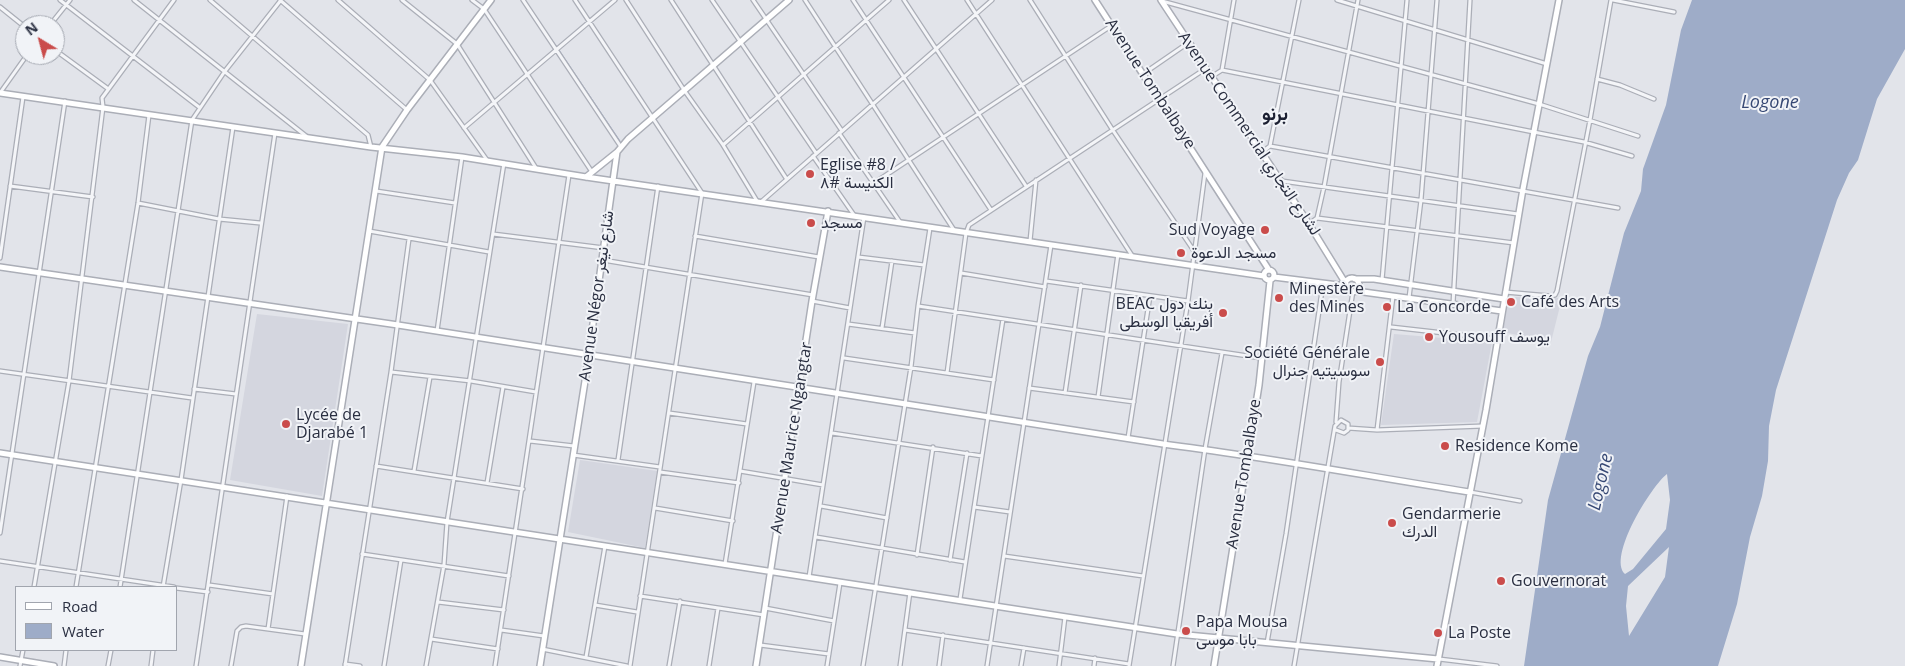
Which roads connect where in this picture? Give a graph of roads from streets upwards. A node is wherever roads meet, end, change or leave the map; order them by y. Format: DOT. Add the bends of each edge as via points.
graph roads {
  1 [pos="60,0"];
  2 [pos="70,0"];
  3 [pos="134,0"];
  4 [pos="174,0"];
  5 [pos="210,0"];
  6 [pos="280,0"];
  7 [pos="338,0"];
  8 [pos="402,0"];
  9 [pos="472,0"];
  10 [pos="491,0"];
  11 [pos="523,0"];
  12 [pos="575,0"];
  13 [pos="615,0"];
  14 [pos="626,0"];
  15 [pos="671,0"];
  16 [pos="712,0"];
  17 [pos="753,0"];
  18 [pos="789,0"];
  19 [pos="805,0"];
  20 [pos="853,0"];
  21 [pos="889,0"];
  22 [pos="904,0"];
  23 [pos="967,0"];
  24 [pos="992,0"];
  25 [pos="1030,0"];
  26 [pos="1095,0"];
  27 [pos="1234,0"];
  28 [pos="1299,0"];
  29 [pos="1337,0"];
  30 [pos="1358,0"];
  31 [pos="1408,0"];
  32 [pos="1437,0"];
  33 [pos="1470,0"];
  34 [pos="1559,0"];
  35 [pos="1612,0"];
  36 [pos="1161,1"];
  37 [pos="66,5"];
  38 [pos="1357,6"];
  39 [pos="0,7"];
  40 [pos="484,10"];
  41 [pos="1674,12"];
  42 [pos="976,14"];
  43 [pos="58,15"];
  44 [pos="15,19"];
  45 [pos="866,19"];
  46 [pos="1230,19"];
  47 [pos="766,20"];
  48 [pos="159,21"];
  49 [pos="1406,21"];
  50 [pos="591,22"];
  51 [pos="1112,26"];
  52 [pos="1434,29"];
  53 [pos="1291,35"];
  54 [pos="252,37"];
  55 [pos="1468,40"];
  56 [pos="739,42"];
  57 [pos="1188,43"];
  58 [pos="457,44"];
  59 [pos="834,47"];
  60 [pos="936,49"];
  61 [pos="557,50"];
  62 [pos="1350,52"];
  63 [pos="132,56"];
  64 [pos="65,57"];
  65 [pos="1066,57"];
  66 [pos="1547,64"];
  67 [pos="20,65"];
  68 [pos="713,65"];
  69 [pos="1401,67"];
  70 [pos="1205,69"];
  71 [pos="1222,70"];
  72 [pos="225,71"];
  73 [pos="1144,74"];
  74 [pos="1432,75"];
  75 [pos="528,76"];
  76 [pos="803,76"];
  77 [pos="904,77"];
  78 [pos="1211,77"];
  79 [pos="1597,79"];
  80 [pos="430,80"];
  81 [pos="1282,83"];
  82 [pos="1466,84"];
  83 [pos="1023,86"];
  84 [pos="107,88"];
  85 [pos="684,90"];
  86 [pos="0,93"];
  87 [pos="1340,94"];
  88 [pos="23,96"];
  89 [pos="777,98"];
  90 [pos="1159,98"];
  91 [pos="1654,99"];
  92 [pos="65,101"];
  93 [pos="496,103"];
  94 [pos="873,104"];
  95 [pos="1539,104"];
  96 [pos="1398,106"];
  97 [pos="199,107"];
  98 [pos="103,108"];
  99 [pos="407,110"];
  100 [pos="1428,112"];
  101 [pos="149,114"];
  102 [pos="979,115"];
  103 [pos="652,119"];
  104 [pos="1464,119"];
  105 [pos="192,120"];
  106 [pos="1590,120"];
  107 [pos="750,122"];
  108 [pos="232,127"];
  109 [pos="464,128"];
  110 [pos="1112,129"];
  111 [pos="840,132"];
  112 [pos="1535,132"];
  113 [pos="275,133"];
  114 [pos="1638,136"];
  115 [pos="307,137"];
  116 [pos="944,138"];
  117 [pos="1584,142"];
  118 [pos="723,144"];
  119 [pos="1270,146"];
  120 [pos="371,147"];
  121 [pos="382,147"];
  122 [pos="619,150"];
  123 [pos="1261,153"];
  124 [pos="814,154"];
  125 [pos="1069,156"];
  126 [pos="1329,156"];
  127 [pos="1632,156"];
  128 [pos="462,157"];
  129 [pos="910,160"];
  130 [pos="487,161"];
  131 [pos="504,164"];
  132 [pos="1393,167"];
  133 [pos="536,168"];
  134 [pos="1205,170"];
  135 [pos="592,172"];
  136 [pos="1424,173"];
  137 [pos="570,174"];
  138 [pos="586,177"];
  139 [pos="786,178"];
  140 [pos="1461,179"];
  141 [pos="614,180"];
  142 [pos="1036,180"];
  143 [pos="1280,181"];
  144 [pos="874,183"];
  145 [pos="10,186"];
  146 [pos="658,186"];
  147 [pos="1026,186"];
  148 [pos="1324,187"];
  149 [pos="1523,189"];
  150 [pos="376,190"];
  151 [pos="52,191"];
  152 [pos="702,193"];
  153 [pos="1390,195"];
  154 [pos="93,197"];
  155 [pos="1421,200"];
  156 [pos="1573,200"];
  157 [pos="759,201"];
  158 [pos="138,203"];
  159 [pos="455,203"];
  160 [pos="1459,205"];
  161 [pos="1618,208"];
  162 [pos="991,210"];
  163 [pos="179,211"];
  164 [pos="828,211"];
  165 [pos="1519,214"];
  166 [pos="854,215"];
  167 [pos="864,218"];
  168 [pos="1317,218"];
  169 [pos="219,219"];
  170 [pos="260,223"];
  171 [pos="900,223"];
  172 [pos="1309,224"];
  173 [pos="1387,225"];
  174 [pos="930,227"];
  175 [pos="1418,230"];
  176 [pos="370,231"];
  177 [pos="955,231"];
  178 [pos="966,233"];
  179 [pos="493,234"];
  180 [pos="1456,234"];
  181 [pos="695,236"];
  182 [pos="409,239"];
  183 [pos="1030,242"];
  184 [pos="560,243"];
  185 [pos="1514,243"];
  186 [pos="1051,245"];
  187 [pos="449,246"];
  188 [pos="604,248"];
  189 [pos="1195,251"];
  190 [pos="490,252"];
  191 [pos="1118,254"];
  192 [pos="820,257"];
  193 [pos="858,257"];
  194 [pos="1134,257"];
  195 [pos="0,258"];
  196 [pos="603,260"];
  197 [pos="892,261"];
  198 [pos="924,265"];
  199 [pos="1194,266"];
  200 [pos="0,267"];
  201 [pos="1336,267"];
  202 [pos="647,268"];
  203 [pos="1269,270"];
  204 [pos="40,273"];
  205 [pos="961,273"];
  206 [pos="690,276"];
  207 [pos="1264,276"];
  208 [pos="83,279"];
  209 [pos="1272,279"];
  210 [pos="1353,279"];
  211 [pos="1382,280"];
  212 [pos="1046,281"];
  213 [pos="124,284"];
  214 [pos="1323,284"];
  215 [pos="1081,285"];
  216 [pos="1346,285"];
  217 [pos="1412,285"];
  218 [pos="1045,287"];
  219 [pos="164,291"];
  220 [pos="1113,291"];
  221 [pos="1354,291"];
  222 [pos="1454,291"];
  223 [pos="1505,292"];
  224 [pos="813,295"];
  225 [pos="1150,296"];
  226 [pos="1393,296"];
  227 [pos="206,299"];
  228 [pos="1409,299"];
  229 [pos="1504,299"];
  230 [pos="1188,301"];
  231 [pos="812,302"];
  232 [pos="248,303"];
  233 [pos="1453,305"];
  234 [pos="918,306"];
  235 [pos="850,308"];
  236 [pos="1502,311"];
  237 [pos="955,312"];
  238 [pos="1003,319"];
  239 [pos="355,320"];
  240 [pos="848,324"];
  241 [pos="398,325"];
  242 [pos="1039,325"];
  243 [pos="1390,326"];
  244 [pos="882,328"];
  245 [pos="1074,330"];
  246 [pos="436,332"];
  247 [pos="915,333"];
  248 [pos="1106,336"];
  249 [pos="477,339"];
  250 [pos="1497,339"];
  251 [pos="1143,342"];
  252 [pos="1181,347"];
  253 [pos="544,348"];
  254 [pos="1222,353"];
  255 [pos="589,356"];
  256 [pos="844,358"];
  257 [pos="1262,358"];
  258 [pos="632,364"];
  259 [pos="911,367"];
  260 [pos="675,369"];
  261 [pos="0,371"];
  262 [pos="391,372"];
  263 [pos="947,373"];
  264 [pos="25,376"];
  265 [pos="430,377"];
  266 [pos="994,380"];
  267 [pos="69,381"];
  268 [pos="470,381"];
  269 [pos="754,382"];
  270 [pos="108,386"];
  271 [pos="503,387"];
  272 [pos="799,388"];
  273 [pos="1029,388"];
  274 [pos="194,389"];
  275 [pos="150,392"];
  276 [pos="536,392"];
  277 [pos="1065,393"];
  278 [pos="236,394"];
  279 [pos="837,394"];
  280 [pos="1098,397"];
  281 [pos="192,398"];
  282 [pos="1134,402"];
  283 [pos="905,404"];
  284 [pos="669,413"];
  285 [pos="988,416"];
  286 [pos="1024,422"];
  287 [pos="1336,423"];
  288 [pos="747,424"];
  289 [pos="1483,426"];
  290 [pos="1348,428"];
  291 [pos="1336,430"];
  292 [pos="1377,430"];
  293 [pos="832,432"];
  294 [pos="1128,438"];
  295 [pos="530,441"];
  296 [pos="899,442"];
  297 [pos="1163,444"];
  298 [pos="574,446"];
  299 [pos="933,447"];
  300 [pos="1205,449"];
  301 [pos="0,453"];
  302 [pos="967,453"];
  303 [pos="12,455"];
  304 [pos="572,455"];
  305 [pos="1247,455"];
  306 [pos="982,456"];
  307 [pos="618,460"];
  308 [pos="54,461"];
  309 [pos="1296,464"];
  310 [pos="376,466"];
  311 [pos="96,468"];
  312 [pos="660,469"];
  313 [pos="1327,470"];
  314 [pos="414,471"];
  315 [pos="740,471"];
  316 [pos="138,474"];
  317 [pos="784,479"];
  318 [pos="181,480"];
  319 [pos="455,480"];
  320 [pos="739,483"];
  321 [pos="486,484"];
  322 [pos="823,485"];
  323 [pos="222,486"];
  324 [pos="523,489"];
  325 [pos="1469,492"];
  326 [pos="288,496"];
  327 [pos="1520,501"];
  328 [pos="326,502"];
  329 [pos="821,506"];
  330 [pos="974,507"];
  331 [pos="655,508"];
  332 [pos="369,509"];
  333 [pos="1010,512"];
  334 [pos="887,518"];
  335 [pos="733,521"];
  336 [pos="446,522"];
  337 [pos="0,533"];
  338 [pos="515,533"];
  339 [pos="816,537"];
  340 [pos="559,540"];
  341 [pos="605,546"];
  342 [pos="882,550"];
  343 [pos="647,552"];
  344 [pos="362,554"];
  345 [pos="917,555"];
  346 [pos="1004,556"];
  347 [pos="402,560"];
  348 [pos="950,560"];
  349 [pos="0,561"];
  350 [pos="965,562"];
  351 [pos="725,564"];
  352 [pos="444,565"];
  353 [pos="37,567"];
  354 [pos="772,571"];
  355 [pos="78,573"];
  356 [pos="509,576"];
  357 [pos="1143,576"];
  358 [pos="809,577"];
  359 [pos="121,580"];
  360 [pos="840,582"];
  361 [pos="209,584"];
  362 [pos="34,586"];
  363 [pos="76,586"];
  364 [pos="120,586"];
  365 [pos="163,586"];
  366 [pos="178,587"];
  367 [pos="875,587"];
  368 [pos="208,592"];
  369 [pos="910,592"];
  370 [pos="273,594"];
  371 [pos="640,596"];
  372 [pos="960,599"];
  373 [pos="680,601"];
  374 [pos="438,602"];
  375 [pos="996,605"];
  376 [pos="595,606"];
  377 [pos="718,608"];
  378 [pos="766,608"];
  379 [pos="504,610"];
  380 [pos="637,612"];
  381 [pos="764,615"];
  382 [pos="1065,616"];
  383 [pos="834,621"];
  384 [pos="1135,626"];
  385 [pos="268,629"];
  386 [pos="500,630"];
  387 [pos="905,630"];
  388 [pos="306,634"];
  389 [pos="1178,634"];
  390 [pos="943,635"];
  391 [pos="544,636"];
  392 [pos="431,639"];
  393 [pos="1218,639"];
  394 [pos="990,642"];
  395 [pos="1266,644"];
  396 [pos="760,645"];
  397 [pos="1297,647"];
  398 [pos="1024,648"];
  399 [pos="498,649"];
  400 [pos="542,649"];
  401 [pos="23,651"];
  402 [pos="66,651"];
  403 [pos="111,651"];
  404 [pos="153,651"];
  405 [pos="1061,653"];
  406 [pos="829,654"];
  407 [pos="586,657"];
  408 [pos="0,658"];
  409 [pos="1095,658"];
  410 [pos="1438,659"];
  411 [pos="20,664"];
  412 [pos="40,665"];
  413 [pos="345,665"];
  414 [pos="1129,665"];
  415 [pos="1490,665"];
  416 [pos="54,666"];
  417 [pos="64,666"];
  418 [pos="108,666"];
  419 [pos="150,666"];
  420 [pos="196,666"];
  421 [pos="231,666"];
  422 [pos="300,666"];
  423 [pos="360,666"];
  424 [pos="384,666"];
  425 [pos="426,666"];
  426 [pos="495,666"];
  427 [pos="540,666"];
  428 [pos="629,666"];
  429 [pos="669,666"];
  430 [pos="709,666"];
  431 [pos="756,666"];
  432 [pos="827,666"];
  433 [pos="863,666"];
  434 [pos="900,666"];
  435 [pos="939,666"];
  436 [pos="986,666"];
  437 [pos="1022,666"];
  438 [pos="1059,666"];
  439 [pos="1094,666"];
  440 [pos="1172,666"];
  441 [pos="1214,666"];
  442 [pos="1294,666"];
  443 [pos="1437,666"];
  444 [pos="1497,666"];
  1 -- 37 [label="street"];
  2 -- 37 [label="street"];
  3 -- 48 [label="street"];
  4 -- 48 [label="street"];
  5 -- 54 [label="street"];
  6 -- 54 [label="street"];
  6 -- 99 [label="street"];
  7 -- 80 [label="street"];
  8 -- 58 [label="street"];
  9 -- 40 [label="street"];
  10 -- 40 [label="street"];
  11 -- 61 [label="street"];
  12 -- 50 [label="street"];
  13 -- 50 [label="street"];
  14 -- 85 [label="street"];
  15 -- 68 [label="street"];
  16 -- 56 [label="street"];
  17 -- 47 [label="street"];
  18 -- 47 [label="street"];
  19 -- 59 [label="street"];
  20 -- 45 [label="street"];
  21 -- 45 [label="street"];
  22 -- 60 [label="street"];
  23 -- 42 [label="street"];
  24 -- 42 [label="street"];
  25 -- 65 [label="street"];
  26 -- 51 [label="street, Avenue Tombalbaye"];
  27 -- 46 [label="street"];
  28 -- 53 [label="street"];
  29 -- 38 [label="street"];
  30 -- 38 [label="street"];
  31 -- 49 [label="street"];
  32 -- 52 [label="street"];
  33 -- 55 [label="street"];
  34 -- 66 [label="street"];
  35 -- 41 [label="street"];
  35 -- 79 [label="street"];
  36 -- 46 [label="street"];
  36 -- 57 [label="street, Avenue Commercial لشارع التجاري"];
  37 -- 43 [label="street"];
  37 -- 63 [label="street"];
  38 -- 49 [label="street"];
  38 -- 62 [label="street"];
  39 -- 44 [label="street"];
  40 -- 58 [label="street"];
  40 -- 75 [label="street"];
  42 -- 60 [label="street"];
  42 -- 83 [label="street"];
  45 -- 59 [label="street"];
  45 -- 77 [label="street"];
  46 -- 53 [label="street"];
  46 -- 71 [label="street"];
  47 -- 56 [label="street"];
  47 -- 76 [label="street"];
  48 -- 63 [label="street"];
  48 -- 72 [label="street"];
  49 -- 52 [label="street"];
  49 -- 69 [label="street"];
  50 -- 61 [label="street"];
  50 -- 103 [label="street"];
  51 -- 65 [label="street"];
  51 -- 73 [label="street, Avenue Tombalbaye"];
  52 -- 55 [label="street"];
  52 -- 74 [label="street"];
  53 -- 62 [label="street"];
  53 -- 81 [label="street"];
  54 -- 72 [label="street"];
  54 -- 120 [label="street" via="368,135"];
  55 -- 66 [label="street"];
  55 -- 82 [label="street"];
  56 -- 68 [label="street"];
  56 -- 89 [label="street"];
  57 -- 70 [label="street, Avenue Commercial لشارع التجاري"];
  57 -- 73 [label="street"];
  58 -- 80 [label="street"];
  58 -- 93 [label="street"];
  59 -- 76 [label="street"];
  59 -- 94 [label="street"];
  60 -- 77 [label="street"];
  60 -- 102 [label="street"];
  61 -- 75 [label="street"];
  61 -- 122 [label="street"];
  62 -- 69 [label="street"];
  62 -- 87 [label="street"];
  63 -- 84 [label="street"];
  63 -- 97 [label="street"];
  64 -- 84 [label="street"];
  65 -- 83 [label="street"];
  65 -- 110 [label="street"];
  66 -- 95 [label="street"];
  67 -- 86 [label="street"];
  68 -- 85 [label="street"];
  68 -- 107 [label="street"];
  69 -- 74 [label="street"];
  69 -- 96 [label="street"];
  70 -- 78 [label="street, Avenue Commercial لشارع التجاري"];
  70 -- 90 [label="street"];
  71 -- 78 [label="street"];
  71 -- 81 [label="street"];
  72 -- 97 [label="street"];
  72 -- 115 [label="street"];
  73 -- 90 [label="street, Avenue Tombalbaye"];
  74 -- 82 [label="street"];
  74 -- 100 [label="street"];
  75 -- 93 [label="street"];
  75 -- 135 [label="street"];
  76 -- 89 [label="street"];
  76 -- 111 [label="street"];
  77 -- 94 [label="street"];
  77 -- 116 [label="street"];
  78 -- 123 [label="street, Avenue Commercial لشارع التجاري"];
  79 -- 91 [label="street" via="1620,84"];
  79 -- 106 [label="street"];
  80 -- 99 [label="street"];
  80 -- 109 [label="street"];
  81 -- 87 [label="street"];
  81 -- 119 [label="street"];
  82 -- 95 [label="street"];
  82 -- 104 [label="street"];
  83 -- 102 [label="street"];
  83 -- 125 [label="street"];
  84 -- 98 [label="street" via="102,98"];
  85 -- 103 [label="street"];
  85 -- 118 [label="street"];
  86 -- 88 [label="street"];
  87 -- 96 [label="street"];
  87 -- 126 [label="street"];
  88 -- 92 [label="street"];
  88 -- 145 [label="street"];
  89 -- 107 [label="street"];
  89 -- 124 [label="street"];
  90 -- 110 [label="street"];
  90 -- 134 [label="street, Avenue Tombalbaye"];
  92 -- 98 [label="street"];
  92 -- 151 [label="street"];
  93 -- 109 [label="street"];
  93 -- 133 [label="street"];
  94 -- 111 [label="street"];
  94 -- 129 [label="street"];
  95 -- 106 [label="street"];
  95 -- 112 [label="street"];
  96 -- 100 [label="street"];
  96 -- 132 [label="street"];
  97 -- 105 [label="street"];
  98 -- 101 [label="street"];
  98 -- 154 [label="street"];
  99 -- 121 [label="street"];
  100 -- 104 [label="street"];
  100 -- 136 [label="street"];
  101 -- 105 [label="street"];
  101 -- 158 [label="street"];
  102 -- 116 [label="street"];
  102 -- 147 [label="street"];
  103 -- 122 [label="street"];
  103 -- 152 [label="street"];
  104 -- 112 [label="street"];
  104 -- 140 [label="street"];
  105 -- 108 [label="street"];
  105 -- 163 [label="street"];
  106 -- 114 [label="street"];
  106 -- 117 [label="street"];
  107 -- 118 [label="street"];
  107 -- 139 [label="street"];
  108 -- 113 [label="street"];
  108 -- 169 [label="street"];
  109 -- 130 [label="street"];
  110 -- 125 [label="street"];
  110 -- 189 [label="street"];
  111 -- 124 [label="street"];
  111 -- 144 [label="street"];
  112 -- 117 [label="street"];
  112 -- 149 [label="street"];
  113 -- 115 [label="street"];
  113 -- 170 [label="street"];
  115 -- 120 [label="street"];
  116 -- 129 [label="street"];
  116 -- 162 [label="street"];
  117 -- 127 [label="street"];
  117 -- 156 [label="street"];
  118 -- 157 [label="street"];
  119 -- 123 [label="street"];
  119 -- 126 [label="street"];
  120 -- 121 [label="street"];
  121 -- 128 [label="street"];
  121 -- 150 [label="street"];
  122 -- 135 [label="street"];
  122 -- 141 [label="street, Avenue Négor شارع نيغر"];
  123 -- 143 [label="street, Avenue Commercial لشارع التجاري"];
  124 -- 139 [label="street"];
  124 -- 166 [label="street"];
  125 -- 142 [label="street"];
  125 -- 194 [label="street"];
  126 -- 132 [label="street"];
  126 -- 148 [label="street"];
  128 -- 130 [label="street"];
  128 -- 159 [label="street"];
  129 -- 144 [label="street"];
  129 -- 177 [label="street"];
  130 -- 131 [label="street"];
  131 -- 133 [label="street"];
  131 -- 179 [label="street"];
  132 -- 136 [label="street"];
  132 -- 153 [label="street"];
  133 -- 137 [label="street"];
  134 -- 189 [label="street"];
  134 -- 203 [label="street, Avenue Tombalbaye"];
  135 -- 138 [label="street"];
  136 -- 140 [label="street"];
  136 -- 155 [label="street"];
  137 -- 138 [label="street"];
  137 -- 184 [label="street"];
  138 -- 141 [label="street"];
  139 -- 157 [label="street"];
  140 -- 149 [label="street"];
  140 -- 160 [label="street"];
  141 -- 146 [label="street"];
  141 -- 188 [label="street, Avenue Négor شارع نيغر"];
  142 -- 147 [label="street"];
  142 -- 183 [label="street"];
  143 -- 148 [label="street"];
  143 -- 172 [label="street, Avenue Commercial لشارع التجاري"];
  144 -- 171 [label="street"];
  145 -- 151 [label="street"];
  145 -- 195 [label="street"];
  146 -- 152 [label="street"];
  146 -- 202 [label="street"];
  147 -- 162 [label="street"];
  148 -- 153 [label="street"];
  148 -- 168 [label="street"];
  149 -- 156 [label="street"];
  149 -- 165 [label="street"];
  150 -- 159 [label="street"];
  150 -- 176 [label="street"];
  151 -- 154 [label="street"];
  151 -- 204 [label="street"];
  152 -- 157 [label="street"];
  152 -- 181 [label="street"];
  153 -- 155 [label="street"];
  153 -- 173 [label="street"];
  154 -- 208 [label="street"];
  155 -- 160 [label="street"];
  155 -- 175 [label="street"];
  156 -- 161 [label="street"];
  156 -- 223 [label="street" via="1555,295"];
  157 -- 164 [label="street"];
  158 -- 163 [label="street"];
  158 -- 213 [label="street"];
  159 -- 187 [label="street"];
  160 -- 165 [label="street"];
  160 -- 180 [label="street"];
  162 -- 178 [label="street" via="969,225"];
  163 -- 169 [label="street"];
  163 -- 219 [label="street"];
  164 -- 166 [label="street"];
  164 -- 192 [label="street, Avenue Maurice Ngangtar"];
  165 -- 185 [label="street"];
  166 -- 167 [label="street"];
  167 -- 171 [label="street"];
  167 -- 193 [label="street"];
  168 -- 172 [label="street"];
  168 -- 173 [label="street"];
  169 -- 170 [label="street"];
  169 -- 227 [label="street"];
  170 -- 232 [label="street"];
  171 -- 174 [label="street"];
  172 -- 201 [label="street, Avenue Commercial لشارع التجاري"];
  173 -- 175 [label="street"];
  173 -- 211 [label="street"];
  174 -- 177 [label="street"];
  174 -- 198 [label="street"];
  175 -- 180 [label="street"];
  175 -- 217 [label="street"];
  176 -- 182 [label="street"];
  176 -- 239 [label="street"];
  177 -- 178 [label="street"];
  178 -- 183 [label="street"];
  178 -- 205 [label="street"];
  179 -- 184 [label="street"];
  179 -- 190 [label="street"];
  180 -- 185 [label="street"];
  180 -- 222 [label="street"];
  181 -- 192 [label="street"];
  181 -- 206 [label="street"];
  182 -- 187 [label="street"];
  182 -- 241 [label="street"];
  183 -- 186 [label="street"];
  184 -- 188 [label="street"];
  184 -- 253 [label="street"];
  185 -- 223 [label="street"];
  186 -- 191 [label="street"];
  186 -- 212 [label="street"];
  187 -- 190 [label="street"];
  187 -- 246 [label="street"];
  188 -- 196 [label="street, Avenue Négor شارع نيغر"];
  189 -- 199 [label="street"];
  190 -- 249 [label="street"];
  191 -- 194 [label="street"];
  191 -- 220 [label="street"];
  192 -- 224 [label="street, Avenue Maurice Ngangtar"];
  193 -- 197 [label="street"];
  193 -- 235 [label="street"];
  194 -- 199 [label="street"];
  196 -- 202 [label="street"];
  196 -- 255 [label="street, Avenue Négor شارع نيغر"];
  197 -- 198 [label="street"];
  197 -- 244 [label="street"];
  198 -- 234 [label="street"];
  199 -- 207 [label="street"];
  199 -- 230 [label="street"];
  200 -- 204 [label="street"];
  201 -- 210 [label="street"];
  201 -- 216 [label="street, Avenue Commercial لشارع التجاري"];
  202 -- 206 [label="street"];
  202 -- 258 [label="street"];
  203 -- 207 [label="street"];
  203 -- 209 [label="street, Avenue Tombalbaye" via="1274,272"];
  204 -- 208 [label="street"];
  204 -- 264 [label="street"];
  205 -- 218 [label="street"];
  205 -- 237 [label="street"];
  206 -- 224 [label="street"];
  206 -- 260 [label="street"];
  207 -- 209 [label="street"];
  208 -- 213 [label="street"];
  208 -- 267 [label="street"];
  209 -- 214 [label="street"];
  209 -- 257 [label="street, Avenue Tombalbaye"];
  210 -- 211 [label="street"];
  210 -- 216 [label="street"];
  210 -- 221 [label="street" via="1359,283"];
  211 -- 217 [label="street"];
  212 -- 215 [label="street"];
  212 -- 218 [label="street"];
  213 -- 219 [label="street"];
  213 -- 270 [label="street"];
  214 -- 216 [label="street"];
  214 -- 309 [label="street"];
  215 -- 220 [label="street"];
  215 -- 245 [label="street"];
  216 -- 221 [label="street, Avenue Commercial لشارع التجاري"];
  217 -- 222 [label="street"];
  217 -- 228 [label="street"];
  218 -- 242 [label="street"];
  219 -- 227 [label="street"];
  219 -- 275 [label="street"];
  220 -- 225 [label="street"];
  220 -- 248 [label="street"];
  221 -- 226 [label="street"];
  221 -- 287 [label="street" via="1339,382"];
  222 -- 229 [label="street"];
  222 -- 233 [label="street"];
  223 -- 229 [label="street"];
  224 -- 231 [label="street, Avenue Maurice Ngangtar"];
  225 -- 230 [label="street"];
  225 -- 251 [label="street"];
  226 -- 228 [label="street"];
  226 -- 243 [label="street"];
  227 -- 232 [label="street"];
  227 -- 274 [label="street"];
  228 -- 233 [label="street"];
  229 -- 236 [label="street"];
  230 -- 252 [label="street"];
  231 -- 235 [label="street"];
  231 -- 272 [label="street, Avenue Maurice Ngangtar"];
  232 -- 239 [label="street"];
  232 -- 278 [label="street"];
  233 -- 236 [label="street"];
  234 -- 237 [label="street"];
  234 -- 247 [label="street"];
  235 -- 240 [label="street"];
  236 -- 250 [label="street"];
  237 -- 238 [label="street"];
  237 -- 263 [label="street"];
  238 -- 242 [label="street"];
  238 -- 266 [label="street"];
  239 -- 241 [label="street"];
  239 -- 328 [label="street"];
  240 -- 244 [label="street"];
  240 -- 256 [label="street"];
  241 -- 246 [label="street"];
  241 -- 262 [label="street"];
  242 -- 245 [label="street"];
  242 -- 273 [label="street"];
  243 -- 250 [label="street"];
  243 -- 292 [label="street"];
  244 -- 247 [label="street"];
  245 -- 248 [label="street"];
  245 -- 277 [label="street"];
  246 -- 249 [label="street"];
  247 -- 259 [label="street"];
  248 -- 251 [label="street"];
  248 -- 280 [label="street"];
  249 -- 253 [label="street"];
  249 -- 268 [label="street"];
  250 -- 289 [label="street"];
  251 -- 252 [label="street"];
  251 -- 282 [label="street"];
  252 -- 254 [label="street"];
  252 -- 297 [label="street"];
  253 -- 255 [label="street"];
  253 -- 276 [label="street"];
  254 -- 257 [label="street"];
  254 -- 300 [label="street"];
  255 -- 258 [label="street"];
  255 -- 298 [label="street, Avenue Négor شارع نيغر"];
  256 -- 259 [label="street"];
  256 -- 279 [label="street"];
  257 -- 305 [label="street, Avenue Tombalbaye"];
  258 -- 260 [label="street"];
  258 -- 307 [label="street"];
  259 -- 263 [label="street"];
  259 -- 283 [label="street"];
  260 -- 269 [label="street"];
  260 -- 284 [label="street"];
  261 -- 264 [label="street"];
  262 -- 265 [label="street"];
  262 -- 310 [label="street"];
  263 -- 266 [label="street"];
  264 -- 267 [label="street"];
  264 -- 303 [label="street"];
  265 -- 268 [label="street"];
  265 -- 314 [label="street"];
  266 -- 285 [label="street"];
  267 -- 270 [label="street"];
  267 -- 308 [label="street"];
  268 -- 271 [label="street"];
  268 -- 319 [label="street"];
  269 -- 272 [label="street"];
  269 -- 288 [label="street"];
  270 -- 275 [label="street"];
  270 -- 311 [label="street"];
  271 -- 276 [label="street"];
  271 -- 321 [label="street"];
  272 -- 279 [label="street"];
  272 -- 317 [label="street, Avenue Maurice Ngangtar"];
  273 -- 277 [label="street"];
  273 -- 286 [label="street"];
  274 -- 278 [label="street"];
  274 -- 281 [label="street"];
  275 -- 281 [label="street"];
  275 -- 316 [label="street"];
  276 -- 295 [label="street"];
  277 -- 280 [label="street"];
  278 -- 323 [label="street"];
  279 -- 283 [label="street"];
  279 -- 293 [label="street"];
  280 -- 282 [label="street"];
  281 -- 318 [label="street"];
  282 -- 294 [label="street"];
  283 -- 285 [label="street"];
  283 -- 296 [label="street"];
  284 -- 288 [label="street"];
  284 -- 312 [label="street"];
  285 -- 286 [label="street"];
  285 -- 306 [label="street"];
  286 -- 294 [label="street"];
  286 -- 333 [label="street"];
  287 -- 290 [label="street" via="1345,421"];
  287 -- 291 [label="street"];
  288 -- 315 [label="street"];
  289 -- 292 [label="street"];
  289 -- 325 [label="street"];
  290 -- 291 [label="street" via="1344,433"];
  290 -- 292 [label="street"];
  291 -- 313 [label="street"];
  293 -- 296 [label="street"];
  293 -- 322 [label="street"];
  294 -- 297 [label="street"];
  295 -- 298 [label="street"];
  295 -- 324 [label="street"];
  296 -- 299 [label="street"];
  296 -- 334 [label="street"];
  297 -- 300 [label="street"];
  297 -- 357 [label="street"];
  298 -- 304 [label="street, Avenue Négor شارع نيغر"];
  299 -- 302 [label="street"];
  299 -- 345 [label="street"];
  300 -- 305 [label="street"];
  300 -- 389 [label="street"];
  301 -- 303 [label="street"];
  302 -- 306 [label="street"];
  302 -- 348 [label="street"];
  303 -- 308 [label="street"];
  303 -- 337 [label="street"];
  304 -- 307 [label="street"];
  304 -- 340 [label="street, Avenue Négor شارع نيغر"];
  305 -- 309 [label="street"];
  305 -- 393 [label="street, Avenue Tombalbaye"];
  306 -- 330 [label="street"];
  307 -- 312 [label="street"];
  308 -- 311 [label="street"];
  308 -- 353 [label="street"];
  309 -- 313 [label="street"];
  309 -- 395 [label="street"];
  310 -- 314 [label="street"];
  310 -- 332 [label="street"];
  311 -- 316 [label="street"];
  311 -- 355 [label="street"];
  312 -- 320 [label="street"];
  312 -- 331 [label="street"];
  313 -- 325 [label="street"];
  313 -- 397 [label="street"];
  314 -- 319 [label="street"];
  315 -- 317 [label="street"];
  315 -- 320 [label="street"];
  316 -- 318 [label="street"];
  316 -- 359 [label="street"];
  317 -- 322 [label="street"];
  317 -- 354 [label="street, Avenue Maurice Ngangtar"];
  318 -- 323 [label="street"];
  318 -- 365 [label="street"];
  319 -- 321 [label="street"];
  319 -- 336 [label="street"];
  320 -- 335 [label="street"];
  321 -- 324 [label="street"];
  322 -- 329 [label="street"];
  323 -- 326 [label="street"];
  323 -- 361 [label="street"];
  324 -- 338 [label="street"];
  325 -- 327 [label="street"];
  325 -- 410 [label="street"];
  326 -- 328 [label="street"];
  326 -- 370 [label="street"];
  328 -- 332 [label="street"];
  328 -- 388 [label="street"];
  329 -- 334 [label="street"];
  329 -- 339 [label="street"];
  330 -- 333 [label="street"];
  330 -- 350 [label="street"];
  331 -- 335 [label="street"];
  331 -- 343 [label="street"];
  332 -- 336 [label="street"];
  332 -- 344 [label="street"];
  333 -- 346 [label="street"];
  334 -- 342 [label="street"];
  335 -- 351 [label="street"];
  336 -- 338 [label="street"];
  336 -- 352 [label="street"];
  338 -- 340 [label="street"];
  338 -- 356 [label="street"];
  339 -- 342 [label="street"];
  339 -- 358 [label="street"];
  340 -- 341 [label="street"];
  340 -- 391 [label="street, Avenue Négor شارع نيغر"];
  341 -- 343 [label="street"];
  341 -- 376 [label="street"];
  342 -- 345 [label="street"];
  342 -- 367 [label="street"];
  343 -- 351 [label="street"];
  343 -- 371 [label="street"];
  344 -- 347 [label="street"];
  344 -- 413 [label="street"];
  345 -- 348 [label="street"];
  346 -- 357 [label="street"];
  346 -- 375 [label="street"];
  347 -- 352 [label="street"];
  347 -- 424 [label="street"];
  348 -- 350 [label="street"];
  349 -- 353 [label="street"];
  350 -- 372 [label="street"];
  351 -- 354 [label="street"];
  352 -- 356 [label="street"];
  352 -- 374 [label="street"];
  353 -- 355 [label="street"];
  353 -- 362 [label="street"];
  354 -- 358 [label="street"];
  354 -- 378 [label="street, Avenue Maurice Ngangtar"];
  355 -- 359 [label="street"];
  355 -- 363 [label="street"];
  356 -- 379 [label="street"];
  357 -- 384 [label="street"];
  358 -- 360 [label="street"];
  359 -- 364 [label="street"];
  359 -- 365 [label="street"];
  360 -- 367 [label="street"];
  360 -- 383 [label="street"];
  361 -- 368 [label="street"];
  361 -- 370 [label="street"];
  366 -- 368 [label="street"];
  367 -- 369 [label="street"];
  367 -- 433 [label="street"];
  368 -- 420 [label="street"];
  369 -- 372 [label="street"];
  369 -- 387 [label="street"];
  370 -- 385 [label="street"];
  371 -- 373 [label="street"];
  371 -- 380 [label="street"];
  372 -- 375 [label="street"];
  373 -- 377 [label="street"];
  373 -- 429 [label="street"];
  374 -- 379 [label="street"];
  374 -- 392 [label="street"];
  375 -- 382 [label="street"];
  375 -- 394 [label="street"];
  376 -- 380 [label="street"];
  376 -- 407 [label="street"];
  377 -- 381 [label="street"];
  377 -- 430 [label="street"];
  378 -- 381 [label="street, Avenue Maurice Ngangtar"];
  378 -- 383 [label="street"];
  379 -- 386 [label="street"];
  380 -- 428 [label="street"];
  381 -- 396 [label="street, Avenue Maurice Ngangtar"];
  382 -- 384 [label="street"];
  382 -- 405 [label="street"];
  383 -- 406 [label="street"];
  384 -- 389 [label="street"];
  384 -- 414 [label="street"];
  385 -- 388 [label="street"];
  385 -- 421 [label="street" via="240,627"];
  386 -- 391 [label="street"];
  386 -- 399 [label="street"];
  387 -- 390 [label="street"];
  387 -- 434 [label="street"];
  388 -- 422 [label="street"];
  389 -- 393 [label="street"];
  389 -- 440 [label="street"];
  390 -- 394 [label="street"];
  390 -- 435 [label="street"];
  391 -- 400 [label="street, Avenue Négor شارع نيغر"];
  392 -- 399 [label="street"];
  392 -- 425 [label="street"];
  393 -- 395 [label="street"];
  393 -- 441 [label="street, Avenue Tombalbaye"];
  394 -- 398 [label="street"];
  394 -- 436 [label="street"];
  395 -- 397 [label="street"];
  396 -- 406 [label="street"];
  396 -- 431 [label="street, Avenue Maurice Ngangtar"];
  397 -- 410 [label="street"];
  397 -- 442 [label="street"];
  398 -- 405 [label="street"];
  398 -- 437 [label="street"];
  399 -- 426 [label="street"];
  400 -- 407 [label="street"];
  400 -- 427 [label="street, Avenue Négor شارع نيغر"];
  401 -- 411 [label="street"];
  402 -- 417 [label="street"];
  403 -- 418 [label="street"];
  404 -- 419 [label="street"];
  405 -- 409 [label="street"];
  405 -- 438 [label="street"];
  406 -- 432 [label="street"];
  407 -- 428 [label="street"];
  408 -- 411 [label="street"];
  409 -- 414 [label="street"];
  409 -- 439 [label="street"];
  410 -- 415 [label="street"];
  410 -- 443 [label="street"];
  411 -- 412 [label="street"];
  412 -- 416 [label="street"];
  413 -- 423 [label="street"];
  415 -- 444 [label="street"];
}
